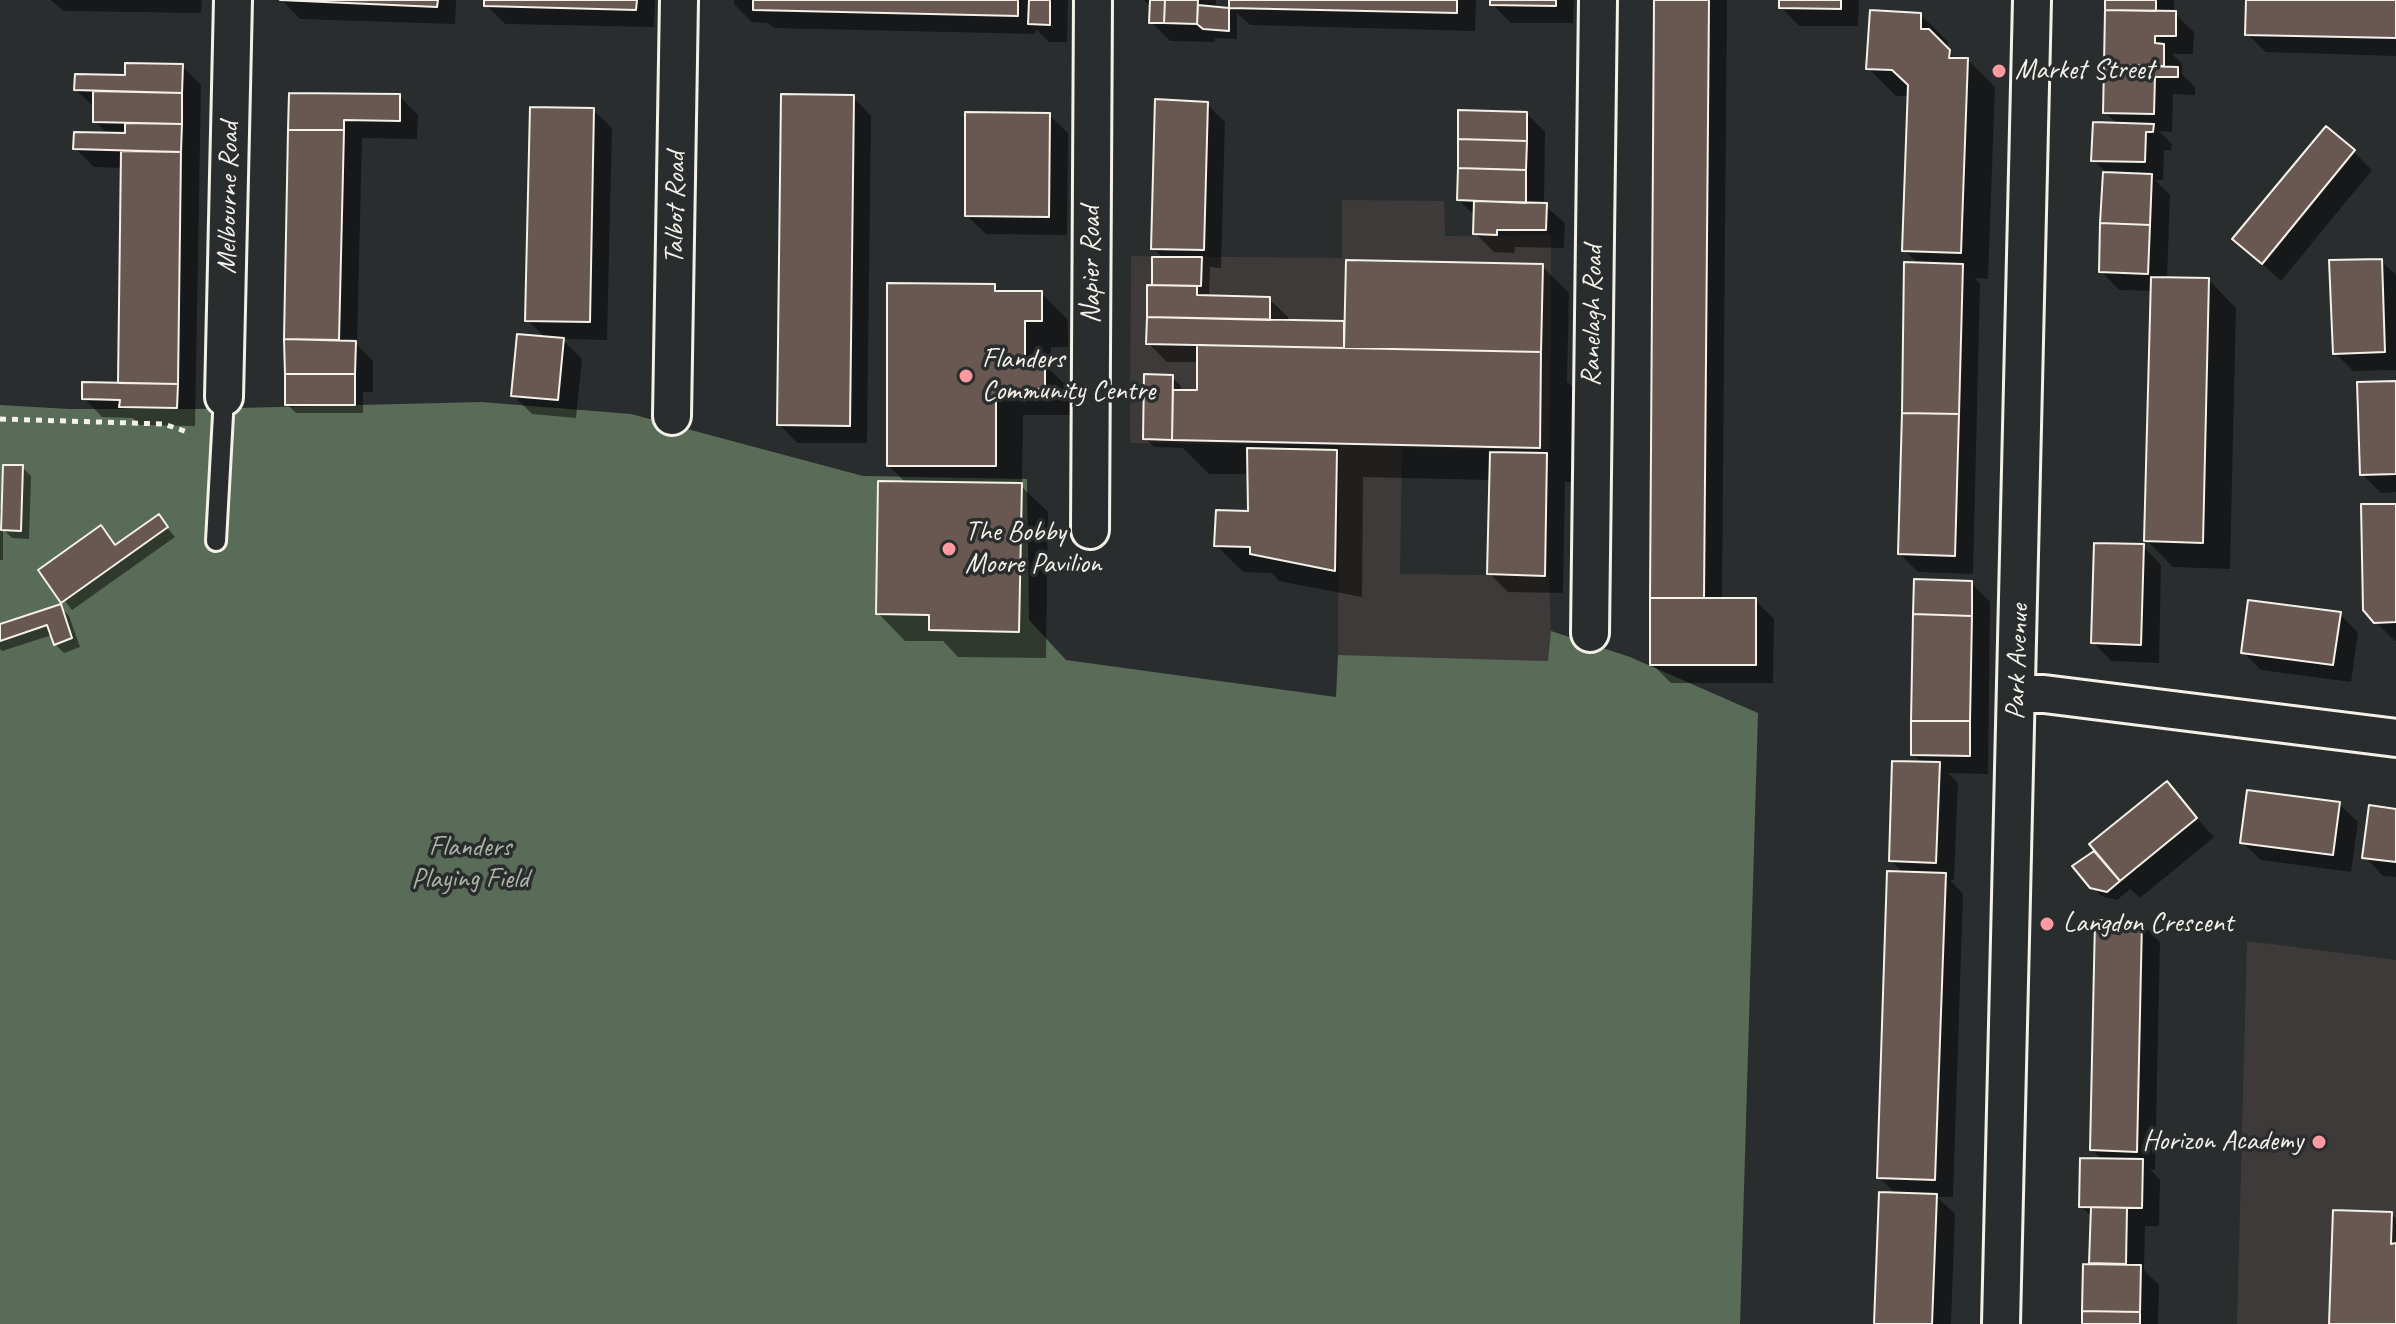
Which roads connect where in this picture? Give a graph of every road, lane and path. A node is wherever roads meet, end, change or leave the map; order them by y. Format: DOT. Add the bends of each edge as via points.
graph roads {
  1 [pos="233,0"];
  2 [pos="679,0"];
  3 [pos="1093,0"];
  4 [pos="1598,0"];
  5 [pos="2032,0"];
  6 [pos="224,397"];
  7 [pos="672,416"];
  8 [pos="0,419"];
  9 [pos="222,436"];
  10 [pos="1090,530"];
  11 [pos="216,541"];
  12 [pos="1590,633"];
  13 [pos="2017,694"];
  14 [pos="2396,738"];
  15 [pos="2001,1324"];
  1 -- 6 [label="street, Melbourne Road"];
  2 -- 7 [label="street, Talbot Road"];
  3 -- 10 [label="street, Napier Road"];
  4 -- 12 [label="street, Ranelagh Road"];
  5 -- 13 [label="street, Park Avenue"];
  6 -- 9 [label="lane"];
  8 -- 9 [label="path" via="164,424 199,436"];
  9 -- 11 [label="lane"];
  13 -- 14 [label="street"];
  13 -- 15 [label="street, Park Avenue"];
}
